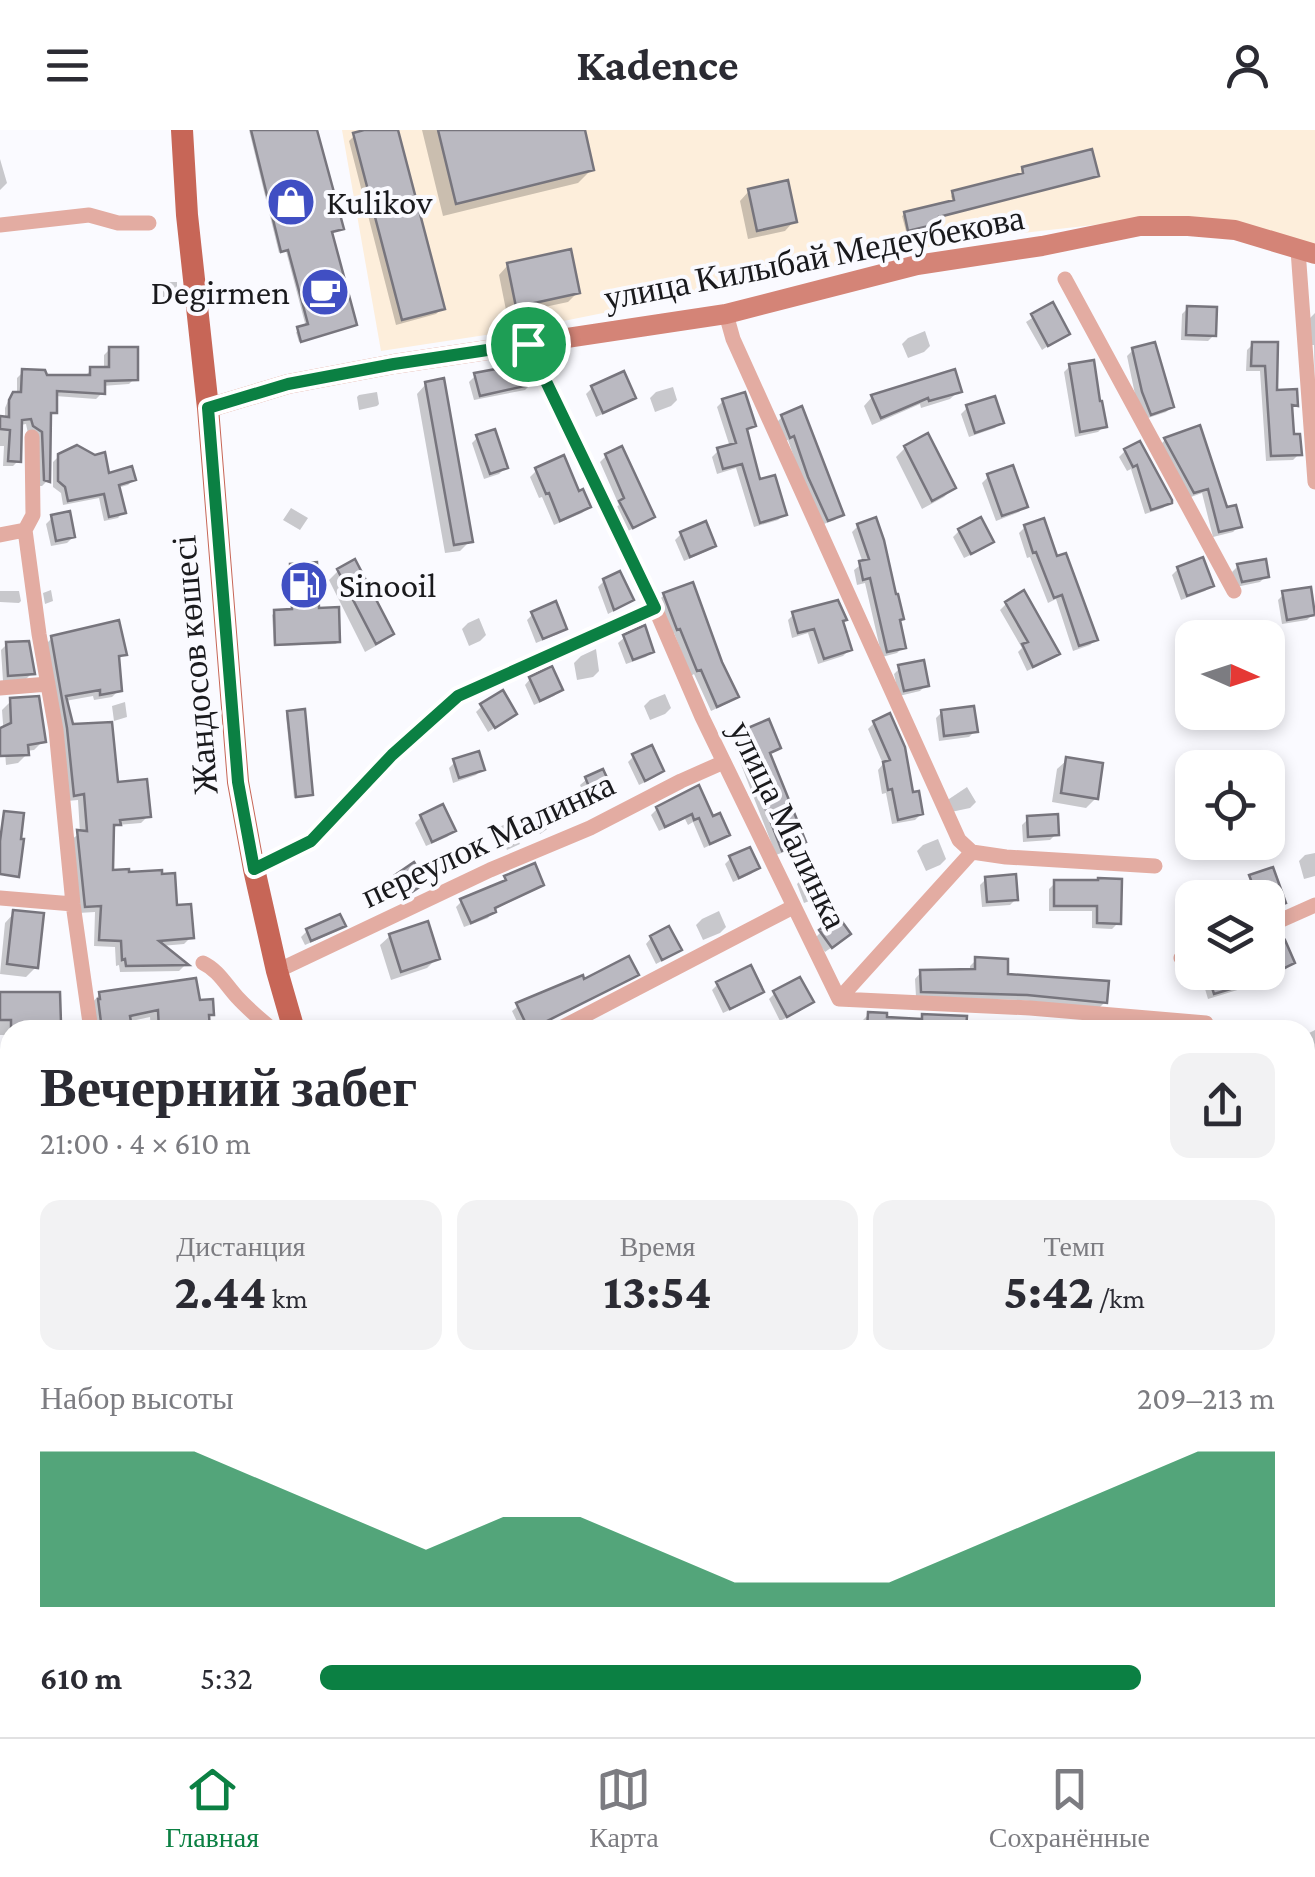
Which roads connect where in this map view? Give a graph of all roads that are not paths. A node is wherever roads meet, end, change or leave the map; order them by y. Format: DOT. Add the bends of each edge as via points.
graph roads {
  1 [pos="182,130"];
  2 [pos="149,223"];
  3 [pos="0,225"];
  4 [pos="1307,252"];
  5 [pos="1065,279"];
  6 [pos="726,314"];
  7 [pos="528,344"];
  8 [pos="208,408"];
  9 [pos="32,436"];
  10 [pos="1315,482"];
  11 [pos="25,530"];
  12 [pos="0,535"];
  13 [pos="1234,592"];
  14 [pos="655,608"];
  15 [pos="48,684"];
  16 [pos="0,688"];
  17 [pos="724,762"];
  18 [pos="972,852"];
  19 [pos="1155,866"];
  20 [pos="254,869"];
  21 [pos="0,898"];
  22 [pos="73,904"];
  23 [pos="1315,906"];
  24 [pos="793,907"];
  25 [pos="1285,919"];
  26 [pos="203,964"];
  27 [pos="277,971"];
  28 [pos="839,999"];
  29 [pos="90,1020"];
  30 [pos="262,1020"];
  31 [pos="291,1020"];
  32 [pos="576,1020"];
  33 [pos="1171,1020"];
  1 -- 8 [label="main road, Жандосов көшесі"];
  2 -- 3 [label="street" via="89,215"];
  4 -- 6 [label="main road, улица Килыбай Медеубекова" via="1235,230 1140,226 917,265"];
  4 -- 10 [label="street"];
  5 -- 13 [label="street"];
  6 -- 7 [label="main road, улица Килыбай Медеубекова"];
  6 -- 18 [label="street" via="959,840"];
  7 -- 8 [label="main road, улица Килыбай Медеубекова" via="288,384"];
  7 -- 14 [label="street, улица Малинка"];
  8 -- 20 [label="main road, Жандосов көшесі" via="238,782"];
  9 -- 11 [label="street" via="33,515"];
  11 -- 12 [label="street"];
  11 -- 15 [label="street"];
  14 -- 17 [label="street, улица Малинка"];
  14 -- 20 [label="street" via="458,696 311,841"];
  15 -- 16 [label="street"];
  15 -- 22 [label="street"];
  17 -- 24 [label="street, улица Малинка"];
  17 -- 27 [label="street, переулок Малинка"];
  18 -- 19 [label="street"];
  18 -- 28 [label="street"];
  20 -- 27 [label="main road, Жандосов көшесі"];
  21 -- 22 [label="street"];
  22 -- 29 [label="street"];
  23 -- 25 [label="street"];
  24 -- 28 [label="street, улица Малинка"];
  24 -- 32 [label="street"];
  26 -- 30 [label="street"];
  27 -- 31 [label="main road, Жандосов көшесі"];
  28 -- 33 [label="street"];
}
